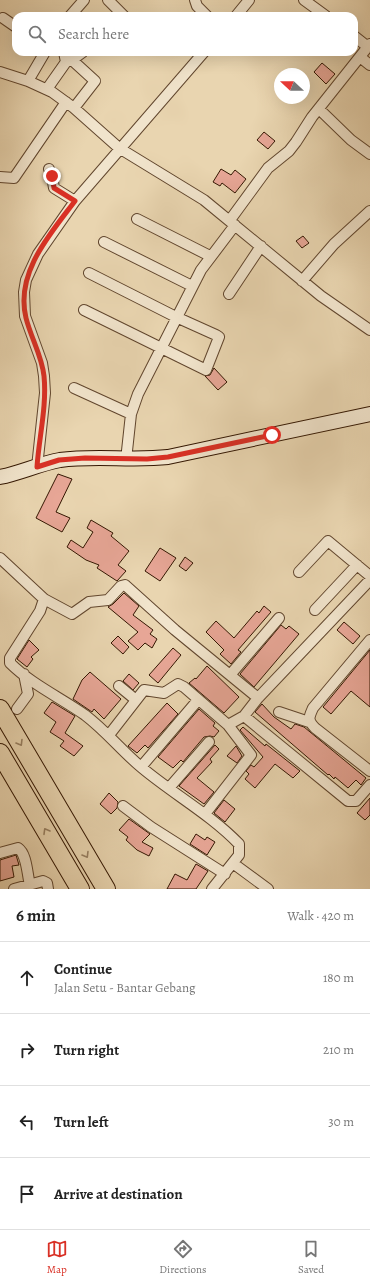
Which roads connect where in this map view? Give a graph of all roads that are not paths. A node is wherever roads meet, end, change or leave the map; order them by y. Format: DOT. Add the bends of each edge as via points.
graph roads {
  1 [pos="84,0"];
  2 [pos="108,0"];
  3 [pos="195,0"];
  4 [pos="249,0"];
  5 [pos="304,0"];
  6 [pos="74,12"];
  7 [pos="120,12"];
  8 [pos="203,12"];
  9 [pos="239,12"];
  10 [pos="320,12"];
  11 [pos="3,18"];
  12 [pos="12,25"];
  13 [pos="358,39"];
  14 [pos="369,46"];
  15 [pos="43,56"];
  16 [pos="200,56"];
  17 [pos="360,57"];
  18 [pos="67,58"];
  19 [pos="370,65"];
  20 [pos="0,72"];
  21 [pos="28,81"];
  22 [pos="47,88"];
  23 [pos="70,105"];
  24 [pos="319,109"];
  25 [pos="119,148"];
  26 [pos="370,154"];
  27 [pos="49,169"];
  28 [pos="0,177"];
  29 [pos="75,201"];
  30 [pos="370,211"];
  31 [pos="138,219"];
  32 [pos="233,222"];
  33 [pos="104,242"];
  34 [pos="261,246"];
  35 [pos="210,256"];
  36 [pos="88,273"];
  37 [pos="302,281"];
  38 [pos="192,286"];
  39 [pos="229,294"];
  40 [pos="84,310"];
  41 [pos="176,318"];
  42 [pos="370,330"];
  43 [pos="161,349"];
  44 [pos="74,388"];
  45 [pos="131,414"];
  46 [pos="370,414"];
  47 [pos="126,460"];
  48 [pos="37,467"];
  49 [pos="0,477"];
  50 [pos="0,558"];
  51 [pos="357,565"];
  52 [pos="299,572"];
  53 [pos="370,576"];
  54 [pos="370,580"];
  55 [pos="44,599"];
  56 [pos="315,610"];
  57 [pos="279,618"];
  58 [pos="370,640"];
  59 [pos="24,674"];
  60 [pos="230,674"];
  61 [pos="119,686"];
  62 [pos="258,698"];
  63 [pos="136,700"];
  64 [pos="198,700"];
  65 [pos="8,709"];
  66 [pos="279,712"];
  67 [pos="244,716"];
  68 [pos="309,722"];
  69 [pos="228,725"];
  70 [pos="109,735"];
  71 [pos="209,742"];
  72 [pos="0,753"];
  73 [pos="141,766"];
  74 [pos="370,771"];
  75 [pos="370,786"];
  76 [pos="169,788"];
  77 [pos="123,806"];
  78 [pos="205,814"];
  79 [pos="0,853"];
  80 [pos="234,864"];
  81 [pos="225,874"];
  82 [pos="30,885"];
  83 [pos="14,889"];
  84 [pos="48,889"];
  85 [pos="80,889"];
  86 [pos="106,889"];
  87 [pos="212,889"];
  88 [pos="268,889"];
  1 -- 6 [label="street"];
  2 -- 7 [label="street"];
  3 -- 8 [label="street"];
  4 -- 9 [label="street"];
  5 -- 10 [label="street"];
  11 -- 12 [label="street"];
  13 -- 14 [label="street"];
  14 -- 17 [label="street"];
  15 -- 21 [label="street"];
  16 -- 25 [label="street"];
  17 -- 19 [label="street"];
  17 -- 24 [label="street"];
  18 -- 22 [label="street"];
  18 -- 23 [label="street" via="95,82"];
  20 -- 21 [label="street"];
  21 -- 22 [label="street"];
  22 -- 23 [label="street"];
  23 -- 25 [label="street"];
  23 -- 28 [label="street" via="14,178"];
  24 -- 26 [label="street" via="351,140"];
  24 -- 32 [label="street" via="289,151 268,168"];
  25 -- 29 [label="street"];
  25 -- 32 [label="street" via="181,185"];
  27 -- 29 [label="street" via="54,188"];
  29 -- 48 [label="street" via="38,254 26,280 24,292 25,316 42,363 44,376 45,393"];
  30 -- 37 [label="street" via="334,244"];
  31 -- 35 [label="street"];
  32 -- 34 [label="street"];
  32 -- 35 [label="street"];
  33 -- 38 [label="street"];
  34 -- 37 [label="street"];
  34 -- 39 [label="street"];
  35 -- 38 [label="street"];
  36 -- 41 [label="street"];
  37 -- 42 [label="street"];
  38 -- 41 [label="street"];
  40 -- 43 [label="street"];
  41 -- 43 [label="street"];
  41 -- 43 [label="street" via="218,336 207,370"];
  43 -- 45 [label="street" via="138,394"];
  44 -- 45 [label="street"];
  45 -- 47 [label="street"];
  46 -- 47 [label="main road" via="168,457"];
  47 -- 48 [label="main road" via="59,460"];
  48 -- 49 [label="main road"];
  50 -- 55 [label="street"];
  51 -- 52 [label="street" via="327,541"];
  51 -- 53 [label="street"];
  51 -- 56 [label="street"];
  54 -- 62 [label="street"];
  55 -- 59 [label="street" via="40,611 10,658 10,663"];
  55 -- 60 [label="street" via="72,614 89,602 108,600 125,585"];
  57 -- 60 [label="street"];
  58 -- 68 [label="street" via="313,708 308,717"];
  59 -- 65 [label="street" via="28,694"];
  59 -- 70 [label="street" via="61,698"];
  60 -- 62 [label="street"];
  61 -- 63 [label="street"];
  62 -- 67 [label="street"];
  63 -- 64 [label="street" via="144,690 164,693 178,684"];
  63 -- 70 [label="street"];
  64 -- 69 [label="street"];
  64 -- 73 [label="street"];
  65 -- 86 [label="highway, one-way"];
  66 -- 68 [label="street"];
  67 -- 69 [label="street"];
  67 -- 75 [label="street" via="348,801 356,801"];
  68 -- 74 [label="street"];
  69 -- 78 [label="street" via="251,755"];
  70 -- 73 [label="street"];
  71 -- 76 [label="street"];
  85 -- 72 [label="highway, one-way"];
  73 -- 76 [label="street"];
  76 -- 78 [label="street"];
  77 -- 81 [label="street"];
  78 -- 80 [label="street" via="240,844 239,855"];
  79 -- 82 [label="street" via="20,849"];
  80 -- 81 [label="street"];
  80 -- 88 [label="street"];
  81 -- 87 [label="street"];
  82 -- 83 [label="street"];
  82 -- 84 [label="street" via="44,881"];
}
